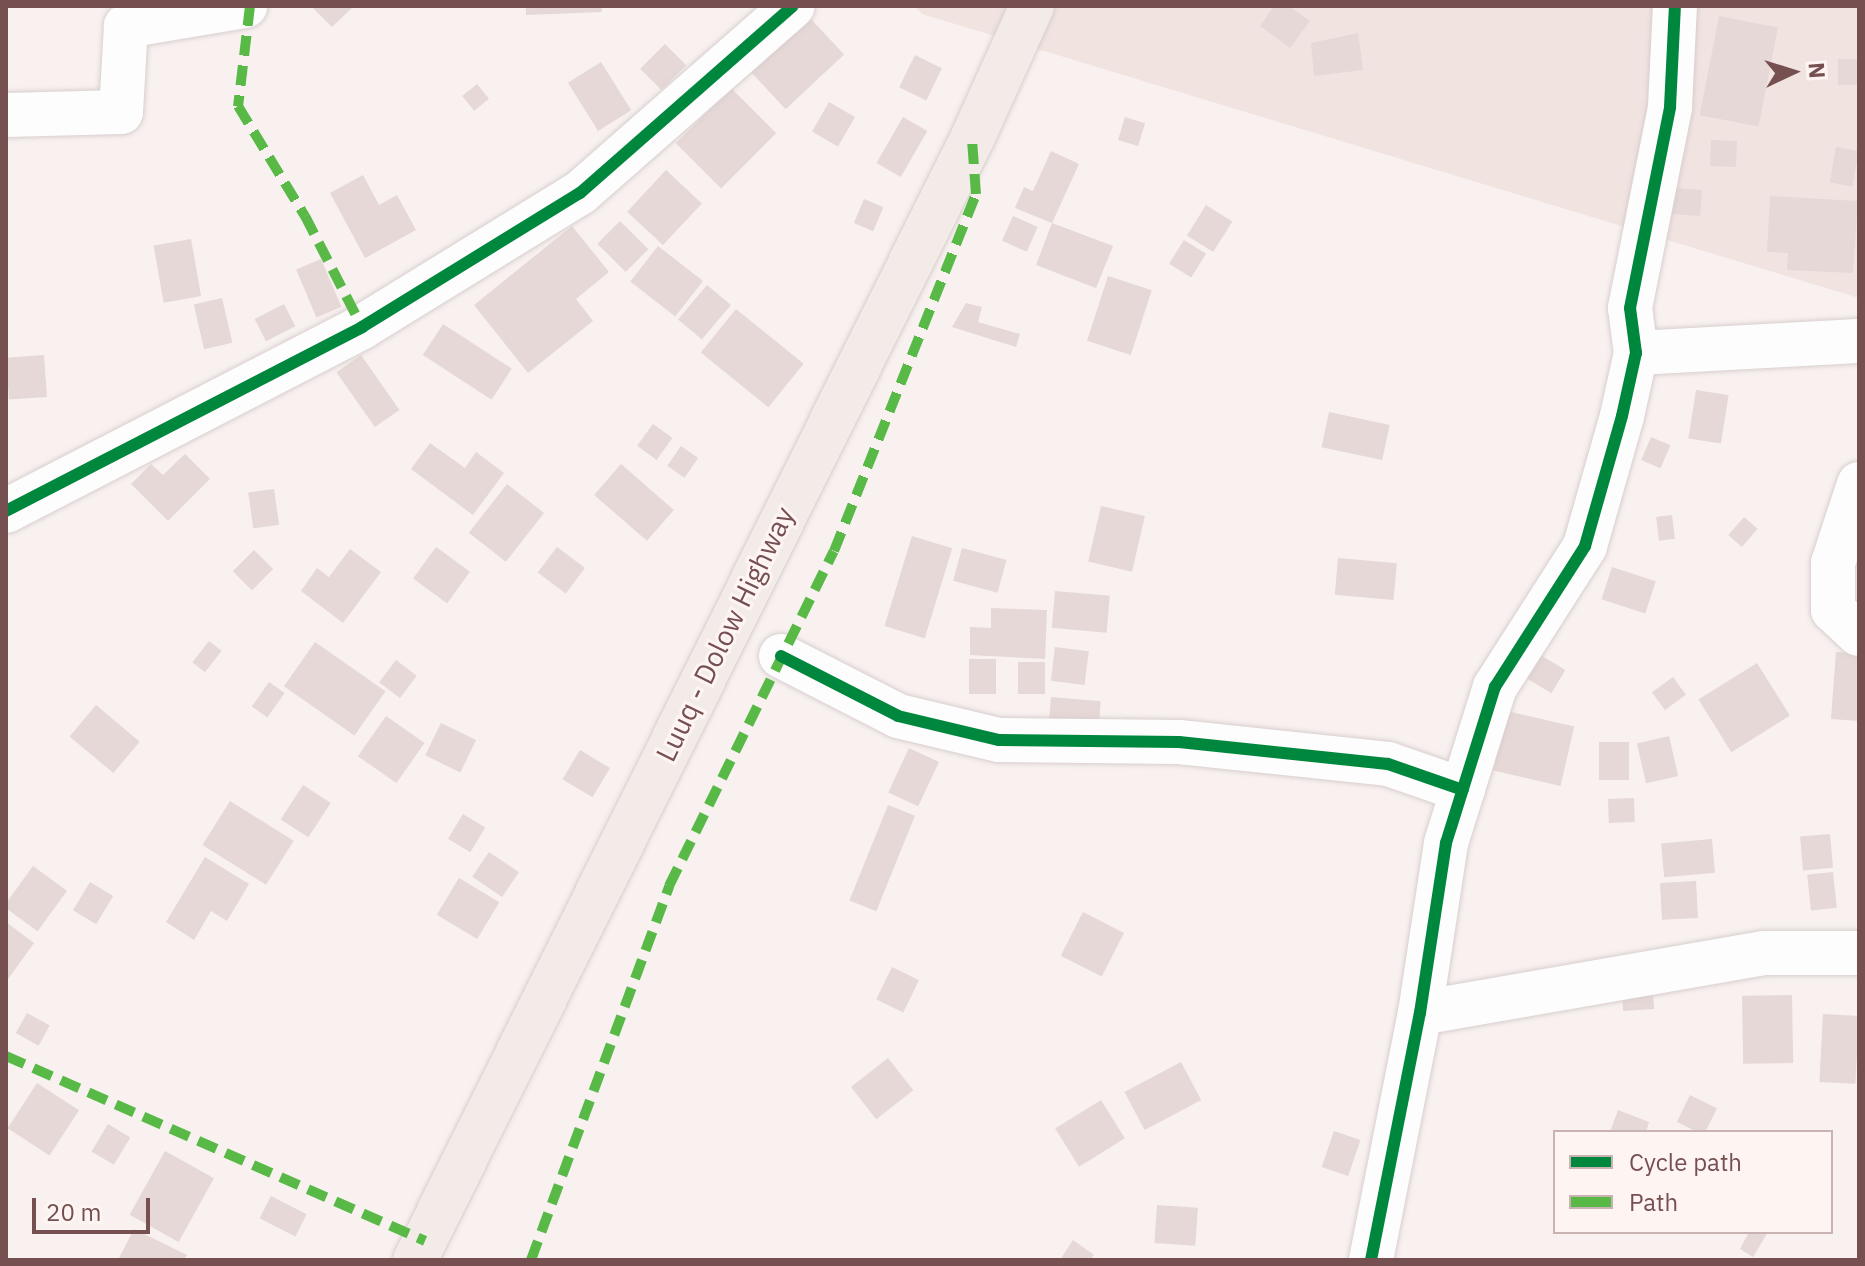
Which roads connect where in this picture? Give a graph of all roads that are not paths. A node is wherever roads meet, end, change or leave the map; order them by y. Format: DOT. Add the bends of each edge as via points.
graph roads {
  1 [pos="245,6"];
  2 [pos="793,6"];
  3 [pos="1032,6"];
  4 [pos="1677,11"];
  5 [pos="6,115"];
  6 [pos="1859,341"];
  7 [pos="1636,353"];
  8 [pos="1859,484"];
  9 [pos="6,511"];
  10 [pos="1859,634"];
  11 [pos="781,656"];
  12 [pos="1463,790"];
  13 [pos="1859,953"];
  14 [pos="1420,1013"];
  15 [pos="415,1260"];
  16 [pos="1371,1260"];
  1 -- 5 [label="street" via="126,26 121,112"];
  2 -- 9 [label="street" via="580,193 362,327"];
  3 -- 15 [label="main road, Luuq - Dolow Highway" via="972,139"];
  4 -- 7 [label="street" via="1670,107 1630,308"];
  6 -- 7 [label="street"];
  7 -- 12 [label="street" via="1585,546 1495,687"];
  8 -- 10 [label="street" via="1833,563 1833,610"];
  11 -- 12 [label="street" via="898,716 999,740 1179,742 1388,764"];
  12 -- 14 [label="street" via="1446,843"];
  13 -- 14 [label="street" via="1764,953"];
  14 -- 16 [label="street"];
}
